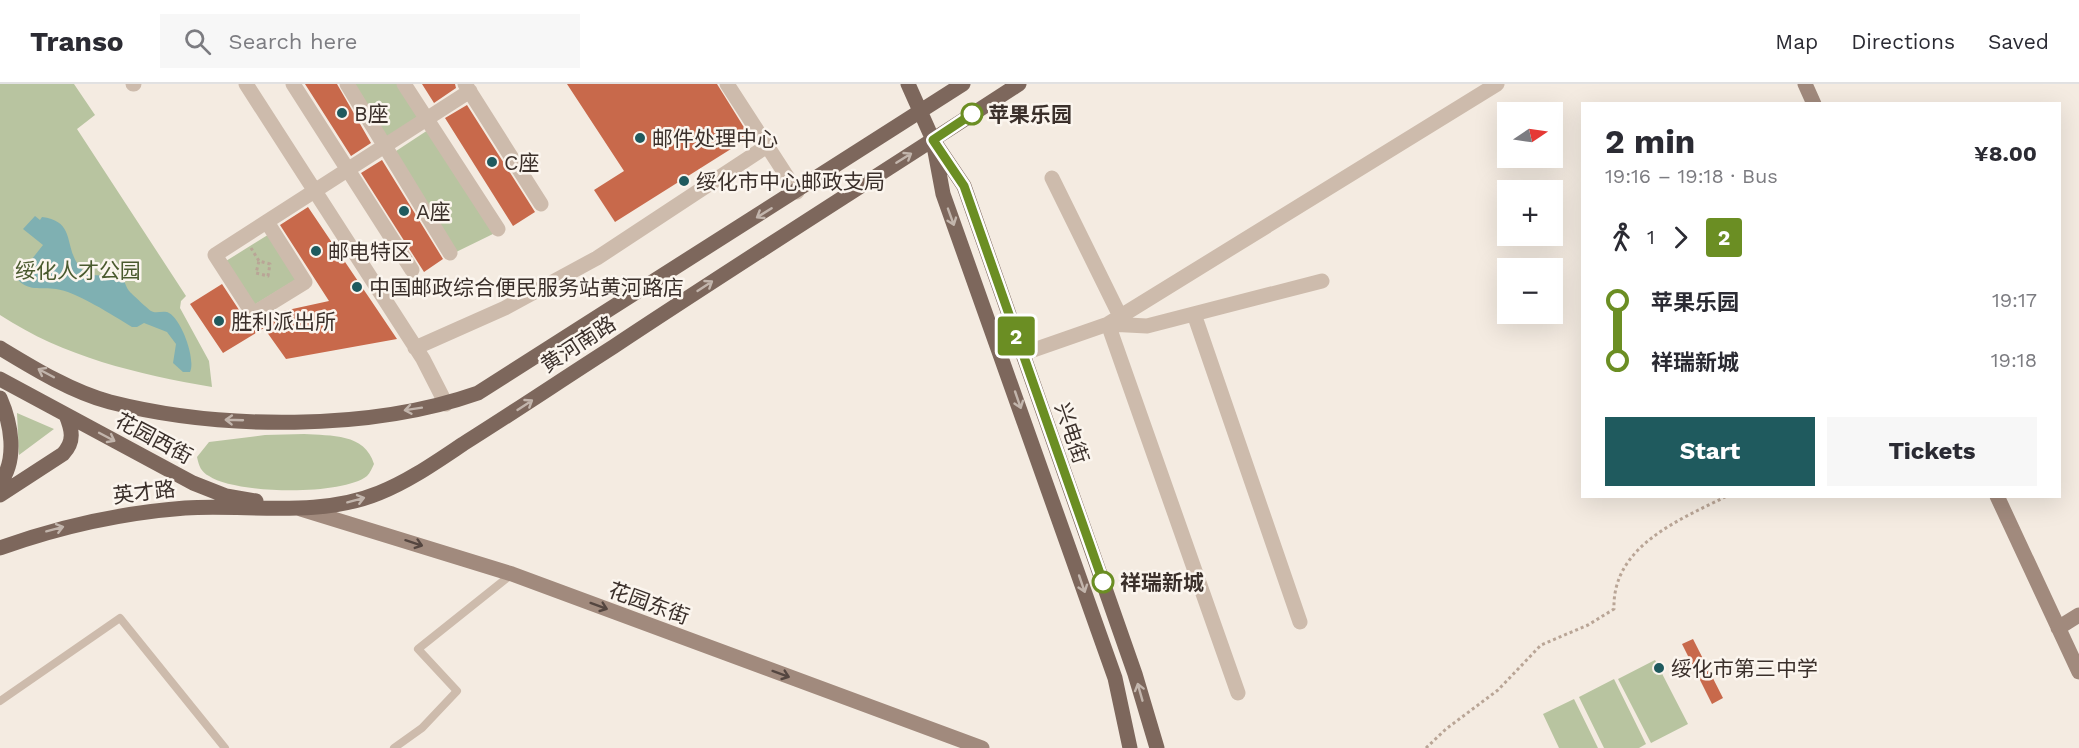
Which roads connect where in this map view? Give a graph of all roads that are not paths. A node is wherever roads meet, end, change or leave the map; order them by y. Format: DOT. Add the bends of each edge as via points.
graph roads {
  1 [pos="246,84"];
  2 [pos="293,84"];
  3 [pos="347,84"];
  4 [pos="404,84"];
  5 [pos="727,84"];
  6 [pos="908,84"];
  7 [pos="963,84"];
  8 [pos="1019,84"];
  9 [pos="1497,84"];
  10 [pos="1805,84"];
  11 [pos="467,88"];
  12 [pos="1813,102"];
  13 [pos="919,113"];
  14 [pos="427,119"];
  15 [pos="933,140"];
  16 [pos="767,146"];
  17 [pos="385,147"];
  18 [pos="348,170"];
  19 [pos="1052,178"];
  20 [pos="314,191"];
  21 [pos="797,192"];
  22 [pos="541,204"];
  23 [pos="812,216"];
  24 [pos="267,222"];
  25 [pos="498,229"];
  26 [pos="450,253"];
  27 [pos="412,270"];
  28 [pos="1322,281"];
  29 [pos="1194,314"];
  30 [pos="1114,320"];
  31 [pos="0,348"];
  32 [pos="415,348"];
  33 [pos="1022,354"];
  34 [pos="1004,360"];
  35 [pos="0,379"];
  36 [pos="0,398"];
  37 [pos="446,404"];
  38 [pos="66,415"];
  39 [pos="292,423"];
  40 [pos="0,483"];
  41 [pos="0,495"];
  42 [pos="1998,498"];
  43 [pos="298,508"];
  44 [pos="0,548"];
  45 [pos="512,574"];
  46 [pos="2079,615"];
  47 [pos="1300,622"];
  48 [pos="2058,628"];
  49 [pos="2079,672"];
  50 [pos="1238,693"];
  51 [pos="0,700"];
  52 [pos="225,748"];
  53 [pos="394,748"];
  54 [pos="982,748"];
  55 [pos="1130,748"];
  56 [pos="1157,748"];
  1 -- 20 [label="street"];
  2 -- 18 [label="street"];
  3 -- 17 [label="street"];
  4 -- 14 [label="street"];
  5 -- 16 [label="street"];
  6 -- 13 [label="main road, 兴电街"];
  7 -- 13 [label="main road, 黄河南路"];
  8 -- 15 [label="main road, 黄河南路"];
  9 -- 30 [label="street"];
  10 -- 12 [label="main road"];
  11 -- 14 [label="street"];
  11 -- 22 [label="street"];
  13 -- 15 [label="main road, 兴电街"];
  13 -- 21 [label="main road, 黄河南路"];
  14 -- 17 [label="street"];
  14 -- 25 [label="street"];
  23 -- 15 [label="main road, 黄河南路, one-way"];
  15 -- 33 [label="main road, 兴电街" via="964,186"];
  15 -- 34 [label="main road, 兴电街, one-way" via="943,194"];
  16 -- 21 [label="street"];
  16 -- 32 [label="street" via="576,270 505,308"];
  17 -- 18 [label="street"];
  17 -- 26 [label="street"];
  18 -- 20 [label="street"];
  18 -- 27 [label="street"];
  19 -- 30 [label="street"];
  20 -- 24 [label="street"];
  20 -- 32 [label="street"];
  21 -- 23 [label="main road"];
  21 -- 37 [label="main road, 黄河南路, one-way" via="478,393"];
  43 -- 23 [label="main road, 黄河南路, one-way" via="338,505 377,494 409,479"];
  24 -- 24 [label="street" via="215,255 253,315 305,282"];
  28 -- 29 [label="street"];
  29 -- 30 [label="street" via="1148,326"];
  29 -- 47 [label="street"];
  30 -- 33 [label="street"];
  30 -- 50 [label="street"];
  39 -- 31 [label="main road, 花园西街, one-way" via="207,419 108,401"];
  32 -- 37 [label="street"];
  33 -- 34 [label="main road"];
  56 -- 33 [label="main road, 兴电街, one-way" via="1135,674"];
  34 -- 55 [label="main road, 兴电街, one-way" via="1115,678"];
  35 -- 38 [label="main road, 花园西街"];
  36 -- 40 [label="main road" via="11,434 9,458"];
  37 -- 39 [label="main road, 黄河南路, one-way" via="360,418"];
  38 -- 41 [label="main road" via="71,445"];
  38 -- 43 [label="main road, 花园西街, one-way" via="193,483 226,496"];
  42 -- 48 [label="main road"];
  44 -- 43 [label="main road, 英才路, one-way" via="90,520 139,513 187,508"];
  43 -- 45 [label="main road, 花园东街, one-way"];
  45 -- 53 [label="lane" via="418,649 457,691 422,728"];
  45 -- 54 [label="main road, 花园东街, one-way"];
  46 -- 48 [label="main road"];
  48 -- 49 [label="main road"];
  51 -- 52 [label="lane" via="120,618"];
}
